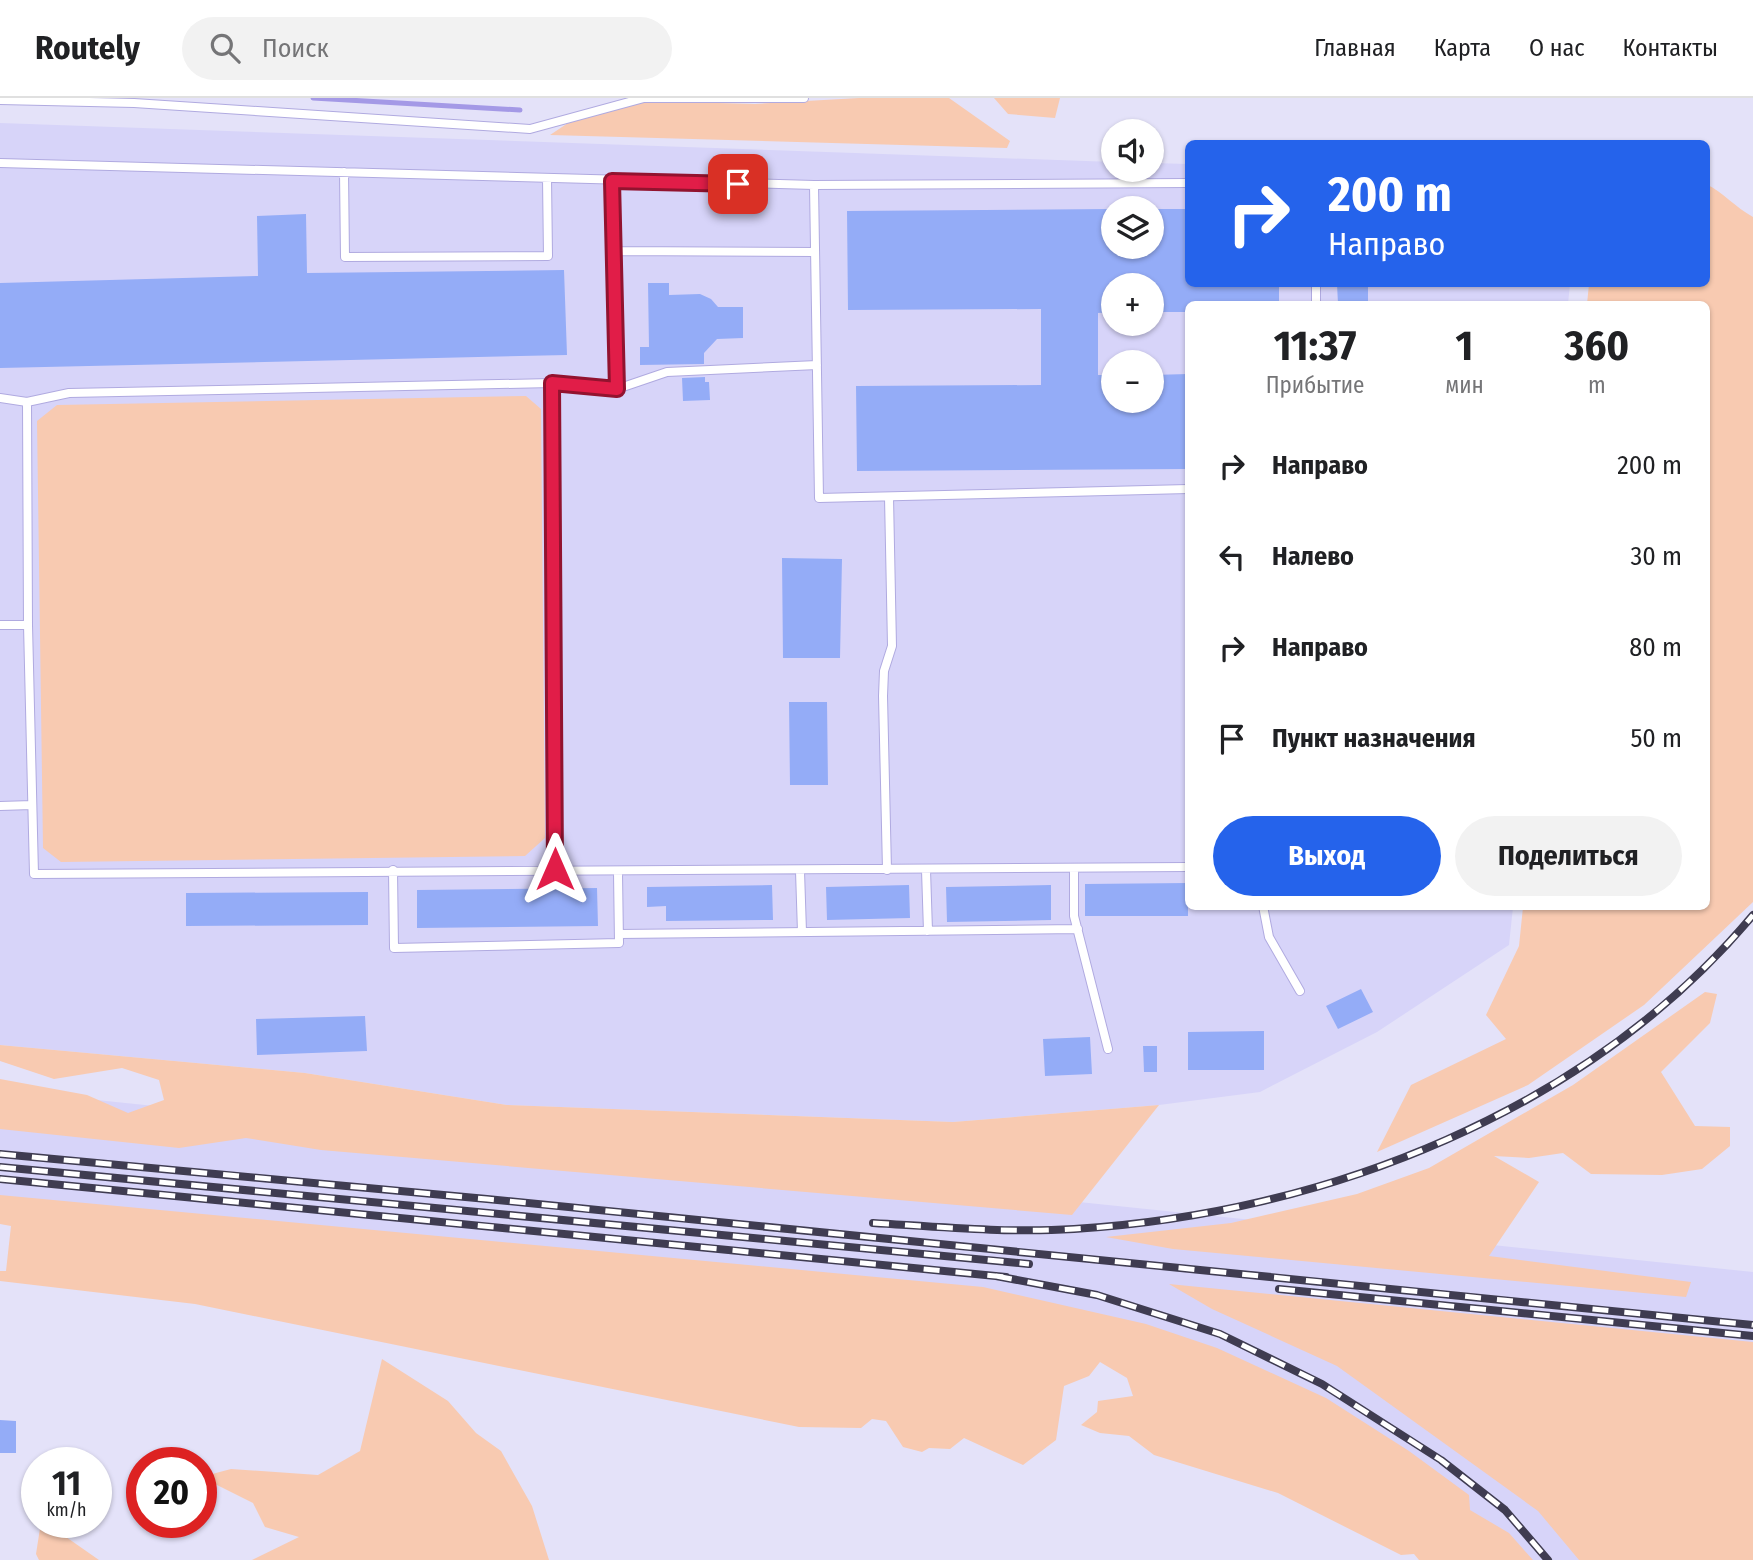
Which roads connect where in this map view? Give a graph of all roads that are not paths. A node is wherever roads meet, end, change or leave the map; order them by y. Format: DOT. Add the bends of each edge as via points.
graph roads {
  1 [pos="804,98"];
  2 [pos="0,100"];
  3 [pos="0,163"];
  4 [pos="344,172"];
  5 [pos="547,178"];
  6 [pos="612,181"];
  7 [pos="1185,183"];
  8 [pos="814,185"];
  9 [pos="612,251"];
  10 [pos="815,252"];
  11 [pos="817,365"];
  12 [pos="552,383"];
  13 [pos="617,389"];
  14 [pos="0,398"];
  15 [pos="27,402"];
  16 [pos="1185,489"];
  17 [pos="889,496"];
  18 [pos="0,625"];
  19 [pos="28,625"];
  20 [pos="0,806"];
  21 [pos="33,806"];
  22 [pos="1185,867"];
  23 [pos="555,869"];
  24 [pos="1074,869"];
  25 [pos="393,870"];
  26 [pos="887,870"];
  27 [pos="926,870"];
  28 [pos="800,871"];
  29 [pos="618,873"];
  30 [pos="1264,910"];
  31 [pos="1077,929"];
  32 [pos="928,931"];
  33 [pos="802,932"];
  34 [pos="619,934"];
  35 [pos="1300,991"];
  36 [pos="1108,1049"];
  1 -- 2 [label="lane" via="645,98 530,129 134,103"];
  3 -- 4 [label="lane"];
  4 -- 5 [label="lane"];
  4 -- 5 [label="lane" via="345,257 548,256"];
  5 -- 6 [label="lane"];
  6 -- 8 [label="lane"];
  6 -- 9 [label="lane"];
  7 -- 8 [label="lane"];
  8 -- 10 [label="lane"];
  9 -- 10 [label="lane"];
  9 -- 13 [label="lane"];
  10 -- 11 [label="lane"];
  11 -- 13 [label="lane" via="667,372"];
  11 -- 17 [label="lane" via="820,498"];
  12 -- 13 [label="lane"];
  12 -- 15 [label="lane" via="69,393"];
  12 -- 23 [label="lane"];
  14 -- 15 [label="lane"];
  15 -- 19 [label="lane"];
  16 -- 17 [label="lane"];
  17 -- 26 [label="lane" via="892,646 883,696"];
  18 -- 19 [label="lane"];
  19 -- 21 [label="lane"];
  20 -- 21 [label="lane"];
  21 -- 25 [label="lane" via="34,874"];
  22 -- 24 [label="lane"];
  23 -- 25 [label="lane"];
  23 -- 29 [label="lane"];
  24 -- 27 [label="lane"];
  24 -- 31 [label="lane"];
  25 -- 34 [label="lane" via="394,948 619,943"];
  26 -- 27 [label="lane"];
  26 -- 28 [label="lane"];
  27 -- 32 [label="lane"];
  28 -- 29 [label="lane"];
  28 -- 33 [label="lane"];
  29 -- 34 [label="lane"];
  30 -- 35 [label="lane" via="1269,937"];
  31 -- 32 [label="lane"];
  31 -- 36 [label="lane"];
  32 -- 33 [label="lane"];
  33 -- 34 [label="lane"];
}
